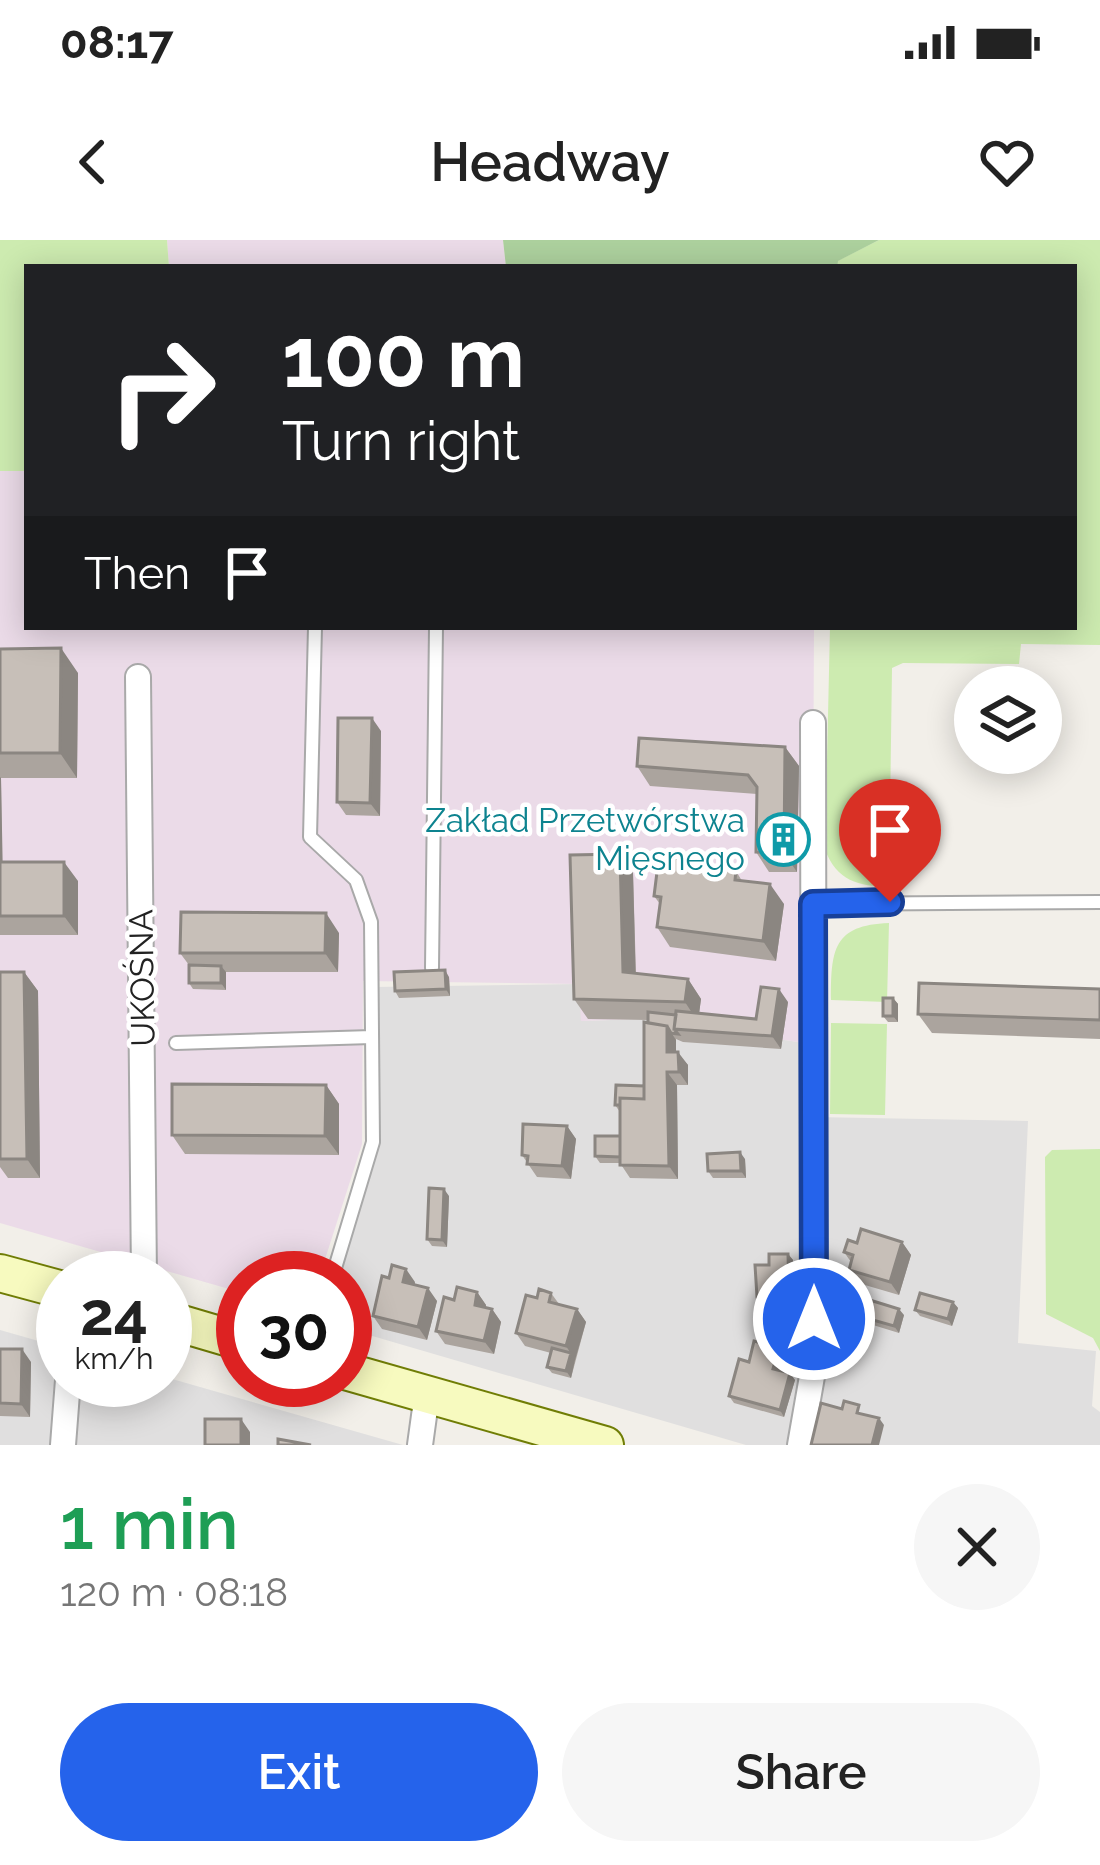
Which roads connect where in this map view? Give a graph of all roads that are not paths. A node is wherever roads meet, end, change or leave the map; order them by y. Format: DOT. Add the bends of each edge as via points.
graph roads {
  1 [pos="314,630"];
  2 [pos="436,630"];
  3 [pos="138,677"];
  4 [pos="813,723"];
  5 [pos="1100,902"];
  6 [pos="813,904"];
  7 [pos="432,968"];
  8 [pos="372,1036"];
  9 [pos="176,1043"];
  10 [pos="144,1251"];
  11 [pos="340,1251"];
  12 [pos="0,1273"];
  13 [pos="36,1283"];
  14 [pos="372,1378"];
  15 [pos="427,1394"];
  16 [pos="66,1407"];
  17 [pos="63,1445"];
  18 [pos="420,1445"];
  19 [pos="605,1445"];
  20 [pos="800,1445"];
  1 -- 8 [label="lane" via="310,837 356,880 371,922"];
  2 -- 7 [label="lane"];
  3 -- 10 [label="street, UKOŚNA"];
  4 -- 6 [label="street"];
  5 -- 6 [label="lane"];
  6 -- 20 [label="street" via="814,1365"];
  8 -- 9 [label="lane"];
  8 -- 11 [label="lane" via="374,1142"];
  12 -- 13 [label="street"];
  14 -- 15 [label="street"];
  15 -- 18 [label="street"];
  15 -- 19 [label="street"];
  16 -- 17 [label="street"];
}
